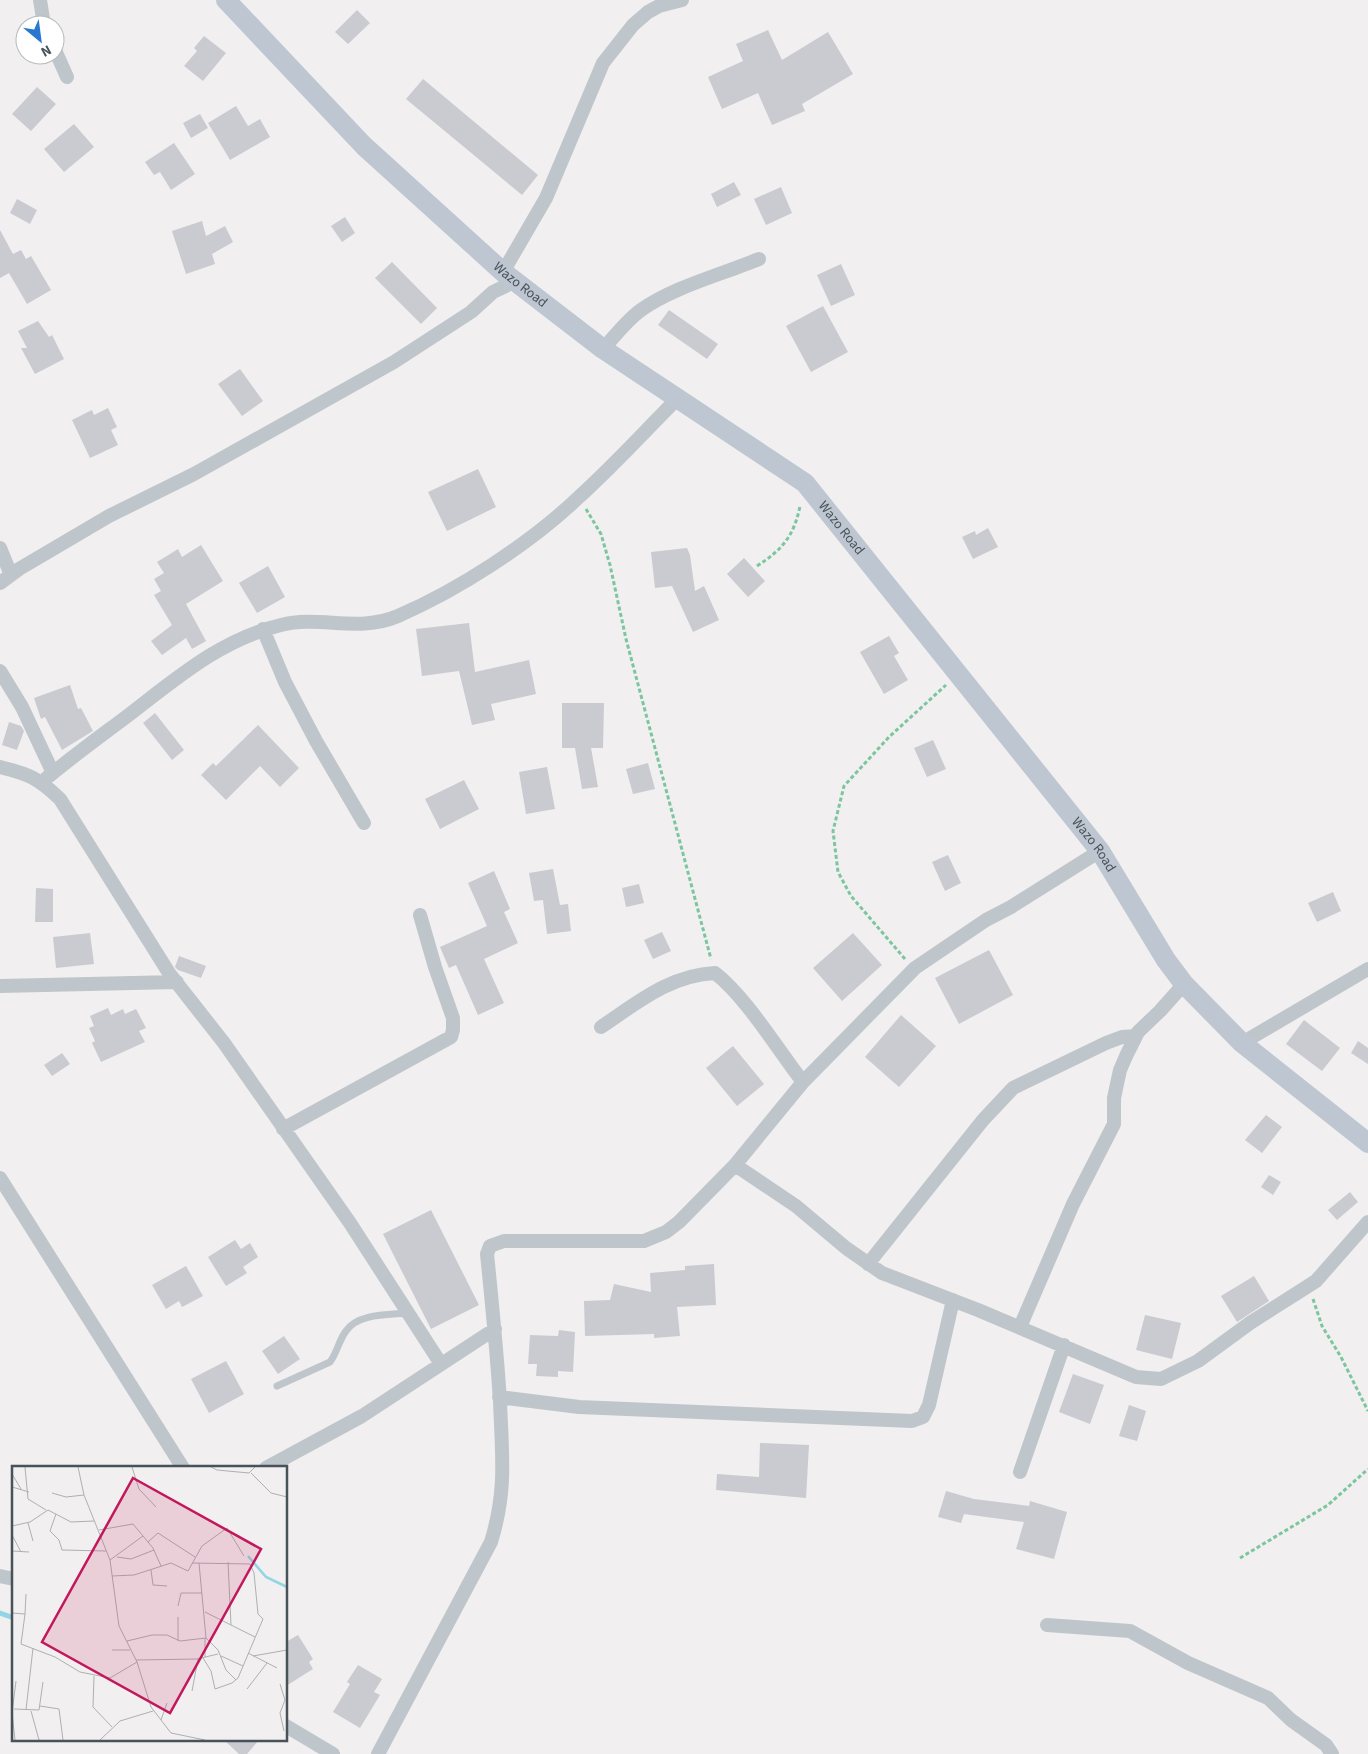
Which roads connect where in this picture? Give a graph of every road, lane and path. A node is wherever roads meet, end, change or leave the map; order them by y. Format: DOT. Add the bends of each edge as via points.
graph roads {
  1 [pos="40,0"];
  2 [pos="226,0"];
  3 [pos="682,0"];
  4 [pos="42,15"];
  5 [pos="62,65"];
  6 [pos="67,77"];
  7 [pos="759,259"];
  8 [pos="509,277"];
  9 [pos="603,349"];
  10 [pos="678,398"];
  11 [pos="811,490"];
  12 [pos="579,498"];
  13 [pos="0,548"];
  14 [pos="757,566"];
  15 [pos="6,579"];
  16 [pos="263,629"];
  17 [pos="0,671"];
  18 [pos="959,674"];
  19 [pos="0,767"];
  20 [pos="48,777"];
  21 [pos="364,823"];
  22 [pos="1100,851"];
  23 [pos="420,915"];
  24 [pos="915,968"];
  25 [pos="1368,969"];
  26 [pos="715,973"];
  27 [pos="177,982"];
  28 [pos="1184,984"];
  29 [pos="0,986"];
  30 [pos="601,1027"];
  31 [pos="1136,1036"];
  32 [pos="1242,1043"];
  33 [pos="803,1082"];
  34 [pos="283,1128"];
  35 [pos="1368,1143"];
  36 [pos="735,1165"];
  37 [pos="0,1178"];
  38 [pos="1368,1222"];
  39 [pos="868,1264"];
  40 [pos="1309,1286"];
  41 [pos="953,1300"];
  42 [pos="408,1313"];
  43 [pos="1020,1327"];
  44 [pos="495,1329"];
  45 [pos="1064,1345"];
  46 [pos="441,1364"];
  47 [pos="277,1386"];
  48 [pos="499,1397"];
  49 [pos="1368,1411"];
  50 [pos="182,1466"];
  51 [pos="270,1466"];
  52 [pos="1368,1469"];
  53 [pos="1020,1472"];
  54 [pos="1240,1558"];
  55 [pos="1047,1625"];
  56 [pos="288,1727"];
  57 [pos="333,1754"];
  58 [pos="378,1754"];
  59 [pos="1332,1754"];
  1 -- 4 [label="street"];
  2 -- 8 [label="main road, Wazo Road" via="364,146"];
  3 -- 8 [label="street" via="648,12 603,62"];
  5 -- 6 [label="street"];
  7 -- 9 [label="street" via="648,305 633,316"];
  8 -- 9 [label="main road, Wazo Road"];
  8 -- 15 [label="street" via="471,312 394,362 194,474 109,516"];
  9 -- 10 [label="main road, Wazo Road"];
  10 -- 11 [label="main road, Wazo Road" via="799,478"];
  10 -- 12 [label="street"];
  11 -- 14 [label="path" via="801,501 796,524 788,540"];
  11 -- 18 [label="main road, Wazo Road"];
  12 -- 16 [label="street" via="499,561 397,616 361,625 288,623"];
  12 -- 26 [label="path" via="601,534 688,880"];
  13 -- 15 [label="street"];
  16 -- 20 [label="street" via="240,637 199,661"];
  16 -- 21 [label="street" via="311,733"];
  17 -- 20 [label="street" via="22,707"];
  18 -- 22 [label="main road, Wazo Road"];
  18 -- 24 [label="path" via="889,737 844,786 833,831 838,872 852,896"];
  19 -- 20 [label="street"];
  20 -- 27 [label="street"];
  22 -- 24 [label="street" via="986,920"];
  22 -- 28 [label="main road, Wazo Road"];
  23 -- 34 [label="street" via="453,1018 450,1037"];
  24 -- 33 [label="street"];
  25 -- 32 [label="street"];
  26 -- 30 [label="street" via="697,974 669,983"];
  26 -- 33 [label="street" via="745,1006"];
  27 -- 29 [label="street"];
  27 -- 34 [label="street"];
  28 -- 31 [label="street"];
  28 -- 32 [label="main road, Wazo Road"];
  31 -- 39 [label="street" via="1122,1037 1013,1088 982,1120"];
  31 -- 43 [label="street" via="1120,1070 1114,1098 1114,1124 1073,1204"];
  32 -- 35 [label="main road, Wazo Road"];
  33 -- 36 [label="street"];
  34 -- 42 [label="street"];
  36 -- 39 [label="street" via="796,1206"];
  36 -- 44 [label="street" via="679,1222 666,1232 644,1241 494,1243 487,1254"];
  37 -- 50 [label="street"];
  38 -- 40 [label="street"];
  39 -- 41 [label="street" via="882,1273"];
  40 -- 45 [label="street" via="1198,1361 1161,1379 1136,1377"];
  40 -- 49 [label="path" via="1322,1326"];
  41 -- 43 [label="street"];
  41 -- 48 [label="street" via="929,1405 922,1417 912,1421 579,1407"];
  42 -- 46 [label="street"];
  42 -- 47 [label="lane" via="375,1316 353,1324 330,1362"];
  43 -- 45 [label="street"];
  44 -- 46 [label="street"];
  44 -- 48 [label="street"];
  45 -- 53 [label="street"];
  46 -- 51 [label="street" via="362,1416"];
  48 -- 58 [label="street" via="504,1481 491,1542"];
  52 -- 54 [label="path" via="1328,1505"];
  55 -- 59 [label="street" via="1130,1631 1188,1663 1268,1698 1291,1720 1326,1745"];
  56 -- 57 [label="street"];
}
